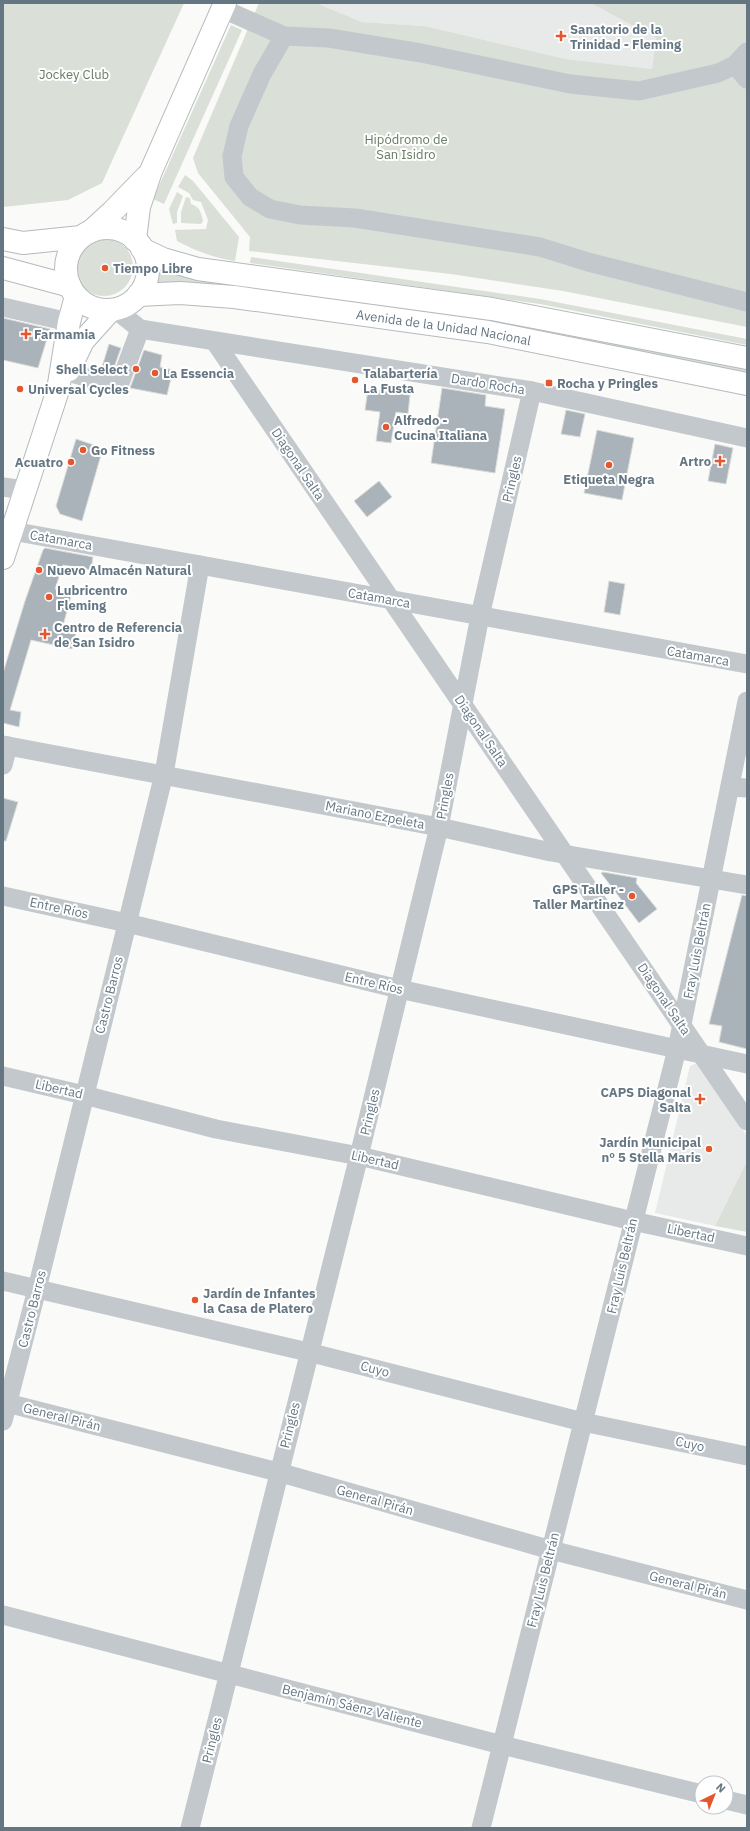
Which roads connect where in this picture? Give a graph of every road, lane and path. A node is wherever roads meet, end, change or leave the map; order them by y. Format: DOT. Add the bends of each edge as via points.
graph roads {
  1 [pos="224,6"];
  2 [pos="284,36"];
  3 [pos="743,65"];
  4 [pos="151,171"];
  5 [pos="85,235"];
  6 [pos="3,239"];
  7 [pos="139,244"];
  8 [pos="3,268"];
  9 [pos="73,291"];
  10 [pos="138,295"];
  11 [pos="747,302"];
  12 [pos="3,307"];
  13 [pos="113,310"];
  14 [pos="69,322"];
  15 [pos="140,329"];
  16 [pos="215,342"];
  17 [pos="747,358"];
  18 [pos="63,381"];
  19 [pos="747,384"];
  20 [pos="532,391"];
  21 [pos="747,438"];
  22 [pos="3,486"];
  23 [pos="25,490"];
  24 [pos="12,531"];
  25 [pos="3,558"];
  26 [pos="200,565"];
  27 [pos="392,600"];
  28 [pos="480,616"];
  29 [pos="747,664"];
  30 [pos="747,700"];
  31 [pos="462,704"];
  32 [pos="6,745"];
  33 [pos="3,765"];
  34 [pos="164,774"];
  35 [pos="739,788"];
  36 [pos="439,827"];
  37 [pos="565,854"];
  38 [pos="711,879"];
  39 [pos="747,885"];
  40 [pos="3,896"];
  41 [pos="127,923"];
  42 [pos="399,989"];
  43 [pos="682,1025"];
  44 [pos="677,1049"];
  45 [pos="701,1054"];
  46 [pos="747,1064"];
  47 [pos="3,1076"];
  48 [pos="84,1095"];
  49 [pos="747,1121"];
  50 [pos="359,1156"];
  51 [pos="633,1221"];
  52 [pos="747,1246"];
  53 [pos="3,1281"];
  54 [pos="38,1289"];
  55 [pos="308,1352"];
  56 [pos="5,1403"];
  57 [pos="3,1421"];
  58 [pos="583,1422"];
  59 [pos="747,1456"];
  60 [pos="278,1472"];
  61 [pos="551,1550"];
  62 [pos="747,1600"];
  63 [pos="3,1614"];
  64 [pos="229,1674"];
  65 [pos="502,1745"];
  66 [pos="694,1792"];
  67 [pos="734,1802"];
  68 [pos="747,1805"];
  69 [pos="190,1828"];
  70 [pos="481,1828"];
  1 -- 2 [label="street"];
  1 -- 4 [label="main road"];
  2 -- 3 [label="street" via="328,38 421,53 570,84 639,91"];
  2 -- 11 [label="street" via="262,74 239,126 232,156 234,177 250,197 270,209 300,215 355,218 540,248"];
  4 -- 5 [label="main road" via="113,211"];
  4 -- 7 [label="main road" via="139,207"];
  5 -- 6 [label="main road" via="23,243"];
  5 -- 7 [label="main road" via="101,229 113,229 124,232"];
  5 -- 9 [label="main road" via="71,248 66,261 66,276"];
  7 -- 10 [label="main road" via="147,270 145,283"];
  7 -- 17 [label="main road, Avenida de la Unidad Nacional" via="163,259 198,269 492,309"];
  8 -- 9 [label="main road"];
  9 -- 13 [label="main road" via="87,305 100,311"];
  9 -- 14 [label="main road"];
  10 -- 13 [label="main road" via="124,306"];
  10 -- 19 [label="main road, Avenida de la Unidad Nacional" via="180,293 234,297 488,332"];
  12 -- 14 [label="street"];
  13 -- 15 [label="street, Dardo Rocha"];
  13 -- 18 [label="main road" via="83,341"];
  14 -- 18 [label="main road"];
  15 -- 16 [label="street, Dardo Rocha"];
  15 -- 18 [label="street" via="120,383 115,385"];
  16 -- 20 [label="street, Dardo Rocha"];
  16 -- 27 [label="street, Diagonal Salta"];
  18 -- 23 [label="main road"];
  20 -- 21 [label="street, Dardo Rocha"];
  20 -- 28 [label="street, Pringles"];
  22 -- 23 [label="street"];
  23 -- 24 [label="main road"];
  24 -- 25 [label="main road"];
  24 -- 26 [label="street, Catamarca"];
  26 -- 27 [label="street, Catamarca"];
  26 -- 34 [label="street, Castro Barros"];
  27 -- 28 [label="street, Catamarca"];
  27 -- 31 [label="street, Diagonal Salta"];
  28 -- 29 [label="street, Catamarca"];
  28 -- 31 [label="street, Pringles"];
  30 -- 35 [label="street, Fray Luis Beltrán"];
  31 -- 36 [label="street, Pringles"];
  31 -- 37 [label="street, Diagonal Salta"];
  32 -- 33 [label="street"];
  32 -- 34 [label="street, Mariano Ezpeleta"];
  34 -- 36 [label="street, Mariano Ezpeleta"];
  34 -- 41 [label="street, Castro Barros"];
  35 -- 38 [label="street, Fray Luis Beltrán"];
  36 -- 37 [label="street, Mariano Ezpeleta"];
  36 -- 42 [label="street, Pringles"];
  37 -- 38 [label="street, Mariano Ezpeleta"];
  37 -- 43 [label="street, Diagonal Salta"];
  38 -- 39 [label="street, Mariano Ezpeleta"];
  38 -- 43 [label="street, Fray Luis Beltrán"];
  40 -- 41 [label="street, Entre Ríos"];
  41 -- 42 [label="street, Entre Ríos"];
  41 -- 48 [label="street, Castro Barros"];
  42 -- 44 [label="street, Entre Ríos"];
  42 -- 50 [label="street, Pringles"];
  43 -- 44 [label="street, Fray Luis Beltrán"];
  43 -- 45 [label="street, Diagonal Salta"];
  44 -- 45 [label="street, Entre Ríos"];
  44 -- 51 [label="street, Fray Luis Beltrán"];
  45 -- 46 [label="street, Entre Ríos"];
  45 -- 49 [label="street, Diagonal Salta"];
  47 -- 48 [label="street, Libertad"];
  48 -- 50 [label="street, Libertad" via="216,1129"];
  48 -- 54 [label="street, Castro Barros"];
  50 -- 51 [label="street, Libertad"];
  50 -- 55 [label="street, Pringles"];
  51 -- 52 [label="street, Libertad"];
  51 -- 58 [label="street, Fray Luis Beltrán"];
  53 -- 54 [label="street, Cuyo"];
  54 -- 55 [label="street, Cuyo"];
  54 -- 56 [label="street, Castro Barros"];
  55 -- 58 [label="street, Cuyo"];
  55 -- 60 [label="street, Pringles"];
  56 -- 57 [label="street, Castro Barros"];
  56 -- 60 [label="street, General Pirán"];
  58 -- 59 [label="street, Cuyo"];
  58 -- 61 [label="street, Fray Luis Beltrán"];
  60 -- 61 [label="street, General Pirán"];
  60 -- 64 [label="street, Pringles"];
  61 -- 62 [label="street, General Pirán"];
  61 -- 65 [label="street, Fray Luis Beltrán"];
  63 -- 64 [label="street, Benjamín Sáenz Valiente"];
  64 -- 65 [label="street, Benjamín Sáenz Valiente"];
  64 -- 69 [label="street, Pringles"];
  65 -- 66 [label="street, Benjamín Sáenz Valiente"];
  65 -- 70 [label="street, Fray Luis Beltrán"];
  67 -- 68 [label="street"];
}
